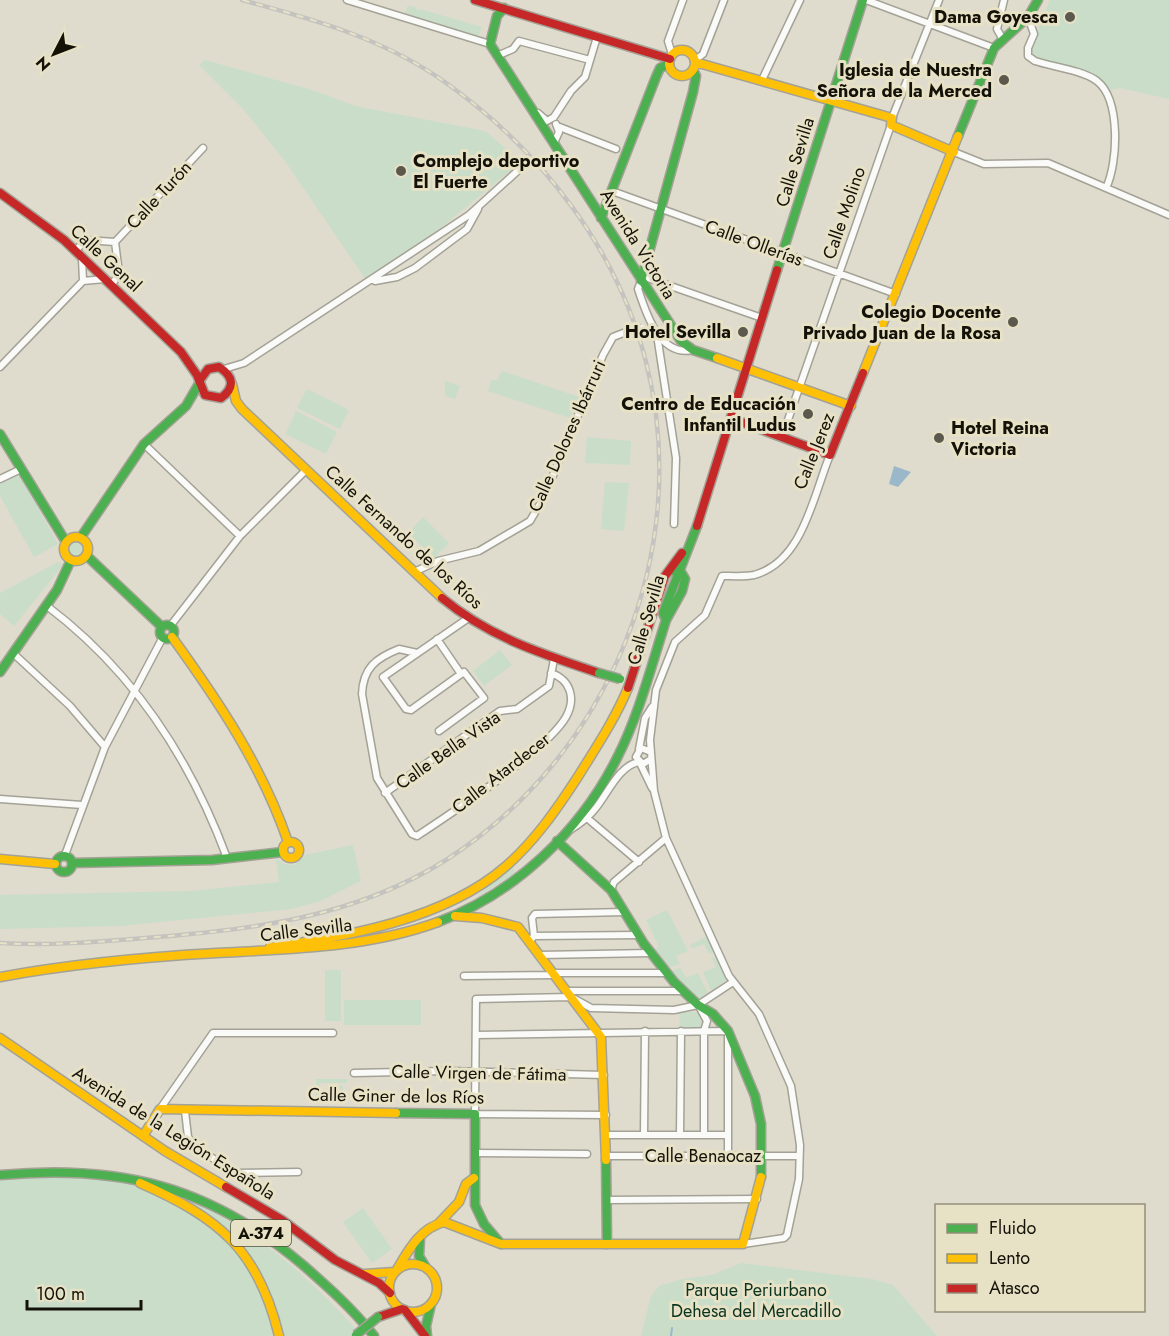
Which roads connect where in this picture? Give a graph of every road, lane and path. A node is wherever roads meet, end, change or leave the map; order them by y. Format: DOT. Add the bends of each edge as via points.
graph roads {
  1 [pos="347,0"];
  2 [pos="475,0"];
  3 [pos="683,0"];
  4 [pos="724,0"];
  5 [pos="800,0"];
  6 [pos="864,0"];
  7 [pos="939,0"];
  8 [pos="1004,0"];
  9 [pos="1038,0"];
  10 [pos="505,4"];
  11 [pos="1028,17"];
  12 [pos="930,23"];
  13 [pos="597,37"];
  14 [pos="1002,38"];
  15 [pos="490,44"];
  16 [pos="994,48"];
  17 [pos="497,56"];
  18 [pos="670,59"];
  19 [pos="590,60"];
  20 [pos="694,64"];
  21 [pos="762,80"];
  22 [pos="832,99"];
  23 [pos="531,107"];
  24 [pos="554,117"];
  25 [pos="892,122"];
  26 [pos="557,126"];
  27 [pos="554,143"];
  28 [pos="203,148"];
  29 [pos="616,148"];
  30 [pos="954,152"];
  31 [pos="523,166"];
  32 [pos="1106,188"];
  33 [pos="612,191"];
  34 [pos="0,193"];
  35 [pos="480,203"];
  36 [pos="662,210"];
  37 [pos="1169,216"];
  38 [pos="602,218"];
  39 [pos="115,242"];
  40 [pos="79,254"];
  41 [pos="784,255"];
  42 [pos="840,274"];
  43 [pos="642,279"];
  44 [pos="82,281"];
  45 [pos="109,282"];
  46 [pos="363,286"];
  47 [pos="896,294"];
  48 [pos="762,318"];
  49 [pos="651,327"];
  50 [pos="657,335"];
  51 [pos="681,341"];
  52 [pos="671,345"];
  53 [pos="693,350"];
  54 [pos="183,354"];
  55 [pos="244,363"];
  56 [pos="0,367"];
  57 [pos="214,367"];
  58 [pos="224,369"];
  59 [pos="748,370"];
  60 [pos="200,381"];
  61 [pos="231,382"];
  62 [pos="799,387"];
  63 [pos="214,399"];
  64 [pos="186,405"];
  65 [pos="851,406"];
  66 [pos="242,409"];
  67 [pos="733,419"];
  68 [pos="0,435"];
  69 [pos="782,437"];
  70 [pos="144,444"];
  71 [pos="830,455"];
  72 [pos="21,469"];
  73 [pos="306,470"];
  74 [pos="0,479"];
  75 [pos="674,524"];
  76 [pos="240,536"];
  77 [pos="81,537"];
  78 [pos="692,539"];
  79 [pos="66,542"];
  80 [pos="87,556"];
  81 [pos="71,560"];
  82 [pos="678,571"];
  83 [pos="414,572"];
  84 [pos="664,582"];
  85 [pos="47,606"];
  86 [pos="467,619"];
  87 [pos="166,626"];
  88 [pos="167,637"];
  89 [pos="437,639"];
  90 [pos="417,653"];
  91 [pos="14,654"];
  92 [pos="554,659"];
  93 [pos="0,672"];
  94 [pos="551,673"];
  95 [pos="461,675"];
  96 [pos="630,683"];
  97 [pos="134,689"];
  98 [pos="652,706"];
  99 [pos="439,731"];
  100 [pos="105,747"];
  101 [pos="639,749"];
  102 [pos="651,756"];
  103 [pos="640,763"];
  104 [pos="625,770"];
  105 [pos="645,774"];
  106 [pos="654,791"];
  107 [pos="385,793"];
  108 [pos="0,799"];
  109 [pos="82,805"];
  110 [pos="587,818"];
  111 [pos="564,833"];
  112 [pos="666,838"];
  113 [pos="557,841"];
  114 [pos="288,842"];
  115 [pos="523,848"];
  116 [pos="283,852"];
  117 [pos="65,855"];
  118 [pos="227,858"];
  119 [pos="0,859"];
  120 [pos="535,862"];
  121 [pos="639,862"];
  122 [pos="73,863"];
  123 [pos="56,864"];
  124 [pos="506,866"];
  125 [pos="518,878"];
  126 [pos="473,889"];
  127 [pos="611,890"];
  128 [pos="469,908"];
  129 [pos="625,912"];
  130 [pos="455,916"];
  131 [pos="482,918"];
  132 [pos="639,935"];
  133 [pos="532,939"];
  134 [pos="246,952"];
  135 [pos="651,953"];
  136 [pos="539,955"];
  137 [pos="667,973"];
  138 [pos="554,974"];
  139 [pos="464,976"];
  140 [pos="0,977"];
  141 [pos="733,982"];
  142 [pos="684,991"];
  143 [pos="569,994"];
  144 [pos="698,1005"];
  145 [pos="645,1031"];
  146 [pos="681,1031"];
  147 [pos="704,1031"];
  148 [pos="728,1031"];
  149 [pos="333,1033"];
  150 [pos="599,1034"];
  151 [pos="477,1035"];
  152 [pos="0,1038"];
  153 [pos="354,1073"];
  154 [pos="475,1074"];
  155 [pos="604,1075"];
  156 [pos="160,1109"];
  157 [pos="185,1111"];
  158 [pos="475,1114"];
  159 [pos="606,1115"];
  160 [pos="605,1135"];
  161 [pos="644,1135"];
  162 [pos="704,1135"];
  163 [pos="727,1135"];
  164 [pos="143,1136"];
  165 [pos="680,1136"];
  166 [pos="475,1152"];
  167 [pos="587,1154"];
  168 [pos="762,1155"];
  169 [pos="606,1156"];
  170 [pos="728,1156"];
  171 [pos="799,1156"];
  172 [pos="298,1173"];
  173 [pos="0,1175"];
  174 [pos="121,1175"];
  175 [pos="474,1178"];
  176 [pos="757,1199"];
  177 [pos="607,1200"];
  178 [pos="439,1223"];
  179 [pos="420,1238"];
  180 [pos="501,1244"];
  181 [pos="607,1244"];
  182 [pos="742,1244"];
  183 [pos="425,1266"];
  184 [pos="395,1272"];
  185 [pos="362,1274"];
  186 [pos="390,1294"];
  187 [pos="431,1304"];
  188 [pos="403,1310"];
  189 [pos="380,1315"];
  190 [pos="356,1335"];
  191 [pos="279,1336"];
  192 [pos="374,1336"];
  193 [pos="426,1336"];
  1 -- 15 [label="street"];
  2 -- 10 [label="main road"];
  3 -- 18 [label="street" via="668,41"];
  4 -- 20 [label="street" via="704,54"];
  5 -- 21 [label="street"];
  6 -- 12 [label="street"];
  6 -- 22 [label="main road, Calle Sevilla"];
  7 -- 12 [label="street, Calle Molino"];
  8 -- 14 [label="street" via="997,29"];
  9 -- 11 [label="main road"];
  10 -- 13 [label="main road"];
  10 -- 15 [label="main road" via="497,16"];
  11 -- 14 [label="main road, Calle Jerez"];
  11 -- 32 [label="street" via="1034,34 1028,56 1035,62 1096,80 1107,95 1115,140"];
  12 -- 16 [label="street"];
  12 -- 25 [label="street, Calle Molino"];
  13 -- 18 [label="main road"];
  13 -- 19 [label="street"];
  14 -- 16 [label="main road, Calle Jerez"];
  15 -- 17 [label="main road, Avenida Victoria"];
  16 -- 30 [label="main road, Calle Jerez"];
  17 -- 19 [label="street" via="513,49 519,41"];
  17 -- 23 [label="main road, Avenida Victoria"];
  18 -- 20 [label="main road" via="679,51 687,52"];
  18 -- 20 [label="main road" via="672,71 678,76 687,75"];
  18 -- 33 [label="main road" via="656,77"];
  19 -- 24 [label="street" via="585,77"];
  20 -- 21 [label="main road" via="708,63"];
  20 -- 36 [label="main road" via="696,79"];
  21 -- 22 [label="main road"];
  22 -- 25 [label="main road"];
  22 -- 41 [label="main road, Calle Sevilla"];
  23 -- 24 [label="street" via="548,121"];
  23 -- 27 [label="main road, Avenida Victoria"];
  24 -- 26 [label="street"];
  25 -- 30 [label="main road"];
  25 -- 42 [label="street, Calle Molino"];
  26 -- 27 [label="street" via="559,132"];
  26 -- 29 [label="street"];
  27 -- 38 [label="main road, Avenida Victoria"];
  28 -- 39 [label="street, Calle Turón"];
  30 -- 32 [label="street" via="991,165 1048,163"];
  30 -- 47 [label="main road, Calle Jerez"];
  31 -- 35 [label="street"];
  32 -- 37 [label="street"];
  33 -- 36 [label="street, Calle Ollerías"];
  33 -- 38 [label="main road"];
  34 -- 40 [label="main road, Calle Genal"];
  35 -- 46 [label="street" via="469,215"];
  35 -- 46 [label="street" via="467,229 415,268"];
  36 -- 41 [label="street, Calle Ollerías"];
  36 -- 43 [label="main road"];
  38 -- 43 [label="main road, Avenida Victoria"];
  39 -- 40 [label="street, Calle Turón" via="86,240"];
  39 -- 45 [label="street, Calle Turón" via="119,273"];
  40 -- 44 [label="street"];
  40 -- 45 [label="main road, Calle Genal"];
  41 -- 42 [label="street, Calle Ollerías"];
  41 -- 48 [label="main road, Calle Sevilla"];
  42 -- 47 [label="street, Calle Ollerías"];
  42 -- 62 [label="street, Calle Molino"];
  43 -- 48 [label="street"];
  43 -- 49 [label="street" via="638,289"];
  43 -- 51 [label="main road, Avenida Victoria"];
  44 -- 45 [label="street"];
  44 -- 56 [label="street"];
  45 -- 54 [label="main road, Calle Genal"];
  46 -- 55 [label="street"];
  47 -- 65 [label="main road, Calle Jerez"];
  48 -- 59 [label="main road, Calle Sevilla"];
  49 -- 50 [label="street"];
  49 -- 83 [label="street, Calle Dolores Ibárruri, bridge" via="613,337 530,521 479,550"];
  50 -- 52 [label="street"];
  50 -- 75 [label="street" via="676,458"];
  51 -- 52 [label="street"];
  51 -- 53 [label="main road, Avenida Victoria"];
  52 -- 53 [label="street" via="679,350"];
  53 -- 59 [label="main road, Avenida Victoria"];
  54 -- 57 [label="main road, Calle Genal" via="202,366"];
  54 -- 60 [label="main road, Calle Genal"];
  55 -- 58 [label="street"];
  55 -- 61 [label="street"];
  57 -- 58 [label="main road"];
  57 -- 60 [label="main road" via="203,373"];
  58 -- 61 [label="main road"];
  59 -- 62 [label="main road, Avenida Victoria"];
  59 -- 67 [label="main road, Calle Sevilla"];
  60 -- 63 [label="main road" via="204,395"];
  60 -- 64 [label="main road"];
  61 -- 63 [label="main road" via="226,395"];
  61 -- 66 [label="main road, Calle Fernando de los Ríos"];
  62 -- 65 [label="main road, Avenida Victoria"];
  62 -- 69 [label="street, Calle Molino"];
  63 -- 64 [label="main road"];
  63 -- 66 [label="main road, Calle Fernando de los Ríos"];
  64 -- 70 [label="main road"];
  65 -- 71 [label="main road, Calle Jerez"];
  66 -- 73 [label="main road, Calle Fernando de los Ríos"];
  67 -- 69 [label="main road"];
  67 -- 78 [label="main road, Calle Sevilla"];
  68 -- 72 [label="main road"];
  69 -- 71 [label="main road"];
  70 -- 76 [label="street"];
  70 -- 77 [label="main road"];
  71 -- 98 [label="street, Calle Jerez" via="791,550 763,572 722,576 705,615 675,642"];
  72 -- 74 [label="street"];
  72 -- 79 [label="main road"];
  73 -- 76 [label="street"];
  73 -- 83 [label="main road, Calle Fernando de los Ríos"];
  76 -- 87 [label="street"];
  77 -- 79 [label="main road"];
  77 -- 80 [label="main road" via="89,547"];
  78 -- 82 [label="main road, Calle Sevilla"];
  78 -- 84 [label="main road, Calle Sevilla" via="666,573"];
  79 -- 81 [label="main road" via="64,549"];
  80 -- 81 [label="main road"];
  80 -- 87 [label="main road"];
  81 -- 85 [label="main road"];
  82 -- 84 [label="main road" via="669,573"];
  82 -- 111 [label="main road, Calle Sevilla" via="683,574 684,585 666,620 624,744 592,800"];
  83 -- 86 [label="main road, Calle Fernando de los Ríos"];
  84 -- 96 [label="main road, Calle Sevilla"];
  85 -- 91 [label="main road"];
  85 -- 97 [label="street" via="94,645"];
  86 -- 89 [label="street"];
  86 -- 92 [label="main road, Calle Fernando de los Ríos"];
  87 -- 88 [label="main road" via="174,632"];
  88 -- 97 [label="street"];
  88 -- 114 [label="main road" via="212,691 243,739"];
  89 -- 90 [label="street"];
  89 -- 95 [label="street"];
  90 -- 95 [label="street" via="383,677 408,710"];
  90 -- 107 [label="street" via="399,648 387,653 370,664 362,682 374,768"];
  91 -- 93 [label="main road"];
  91 -- 100 [label="street" via="70,705"];
  92 -- 94 [label="street, Calle Bella Vista"];
  92 -- 96 [label="main road, Calle Fernando de los Ríos, bridge"];
  94 -- 107 [label="street, Calle Bella Vista" via="549,686 533,698 517,709 500,711"];
  94 -- 107 [label="street, Calle Atardecer" via="561,676 571,689 572,701 555,732 417,836"];
  95 -- 99 [label="street" via="464,672 483,698"];
  96 -- 115 [label="main road, Calle Sevilla" via="616,717 577,780 549,822"];
  97 -- 100 [label="street"];
  97 -- 118 [label="street" via="188,768"];
  98 -- 101 [label="street, Calle Jerez" via="645,718"];
  98 -- 102 [label="street, Calle Jerez"];
  100 -- 109 [label="street"];
  101 -- 102 [label="street" via="646,748"];
  101 -- 103 [label="street" via="636,757"];
  102 -- 103 [label="street" via="648,763"];
  102 -- 106 [label="street, Calle Jerez"];
  103 -- 104 [label="street" via="632,763"];
  103 -- 105 [label="street"];
  104 -- 105 [label="street" via="633,768"];
  104 -- 110 [label="street"];
  105 -- 106 [label="street"];
  106 -- 112 [label="street"];
  108 -- 109 [label="street"];
  109 -- 117 [label="street"];
  110 -- 111 [label="street"];
  110 -- 121 [label="street"];
  111 -- 113 [label="main road, Calle Sevilla"];
  112 -- 121 [label="street"];
  112 -- 141 [label="street"];
  113 -- 120 [label="main road, Calle Sevilla"];
  113 -- 127 [label="main road"];
  114 -- 116 [label="main road"];
  114 -- 116 [label="main road" via="298,845 298,854 289,858"];
  115 -- 120 [label="main road" via="521,856 525,862"];
  115 -- 124 [label="main road, Calle Sevilla"];
  116 -- 118 [label="main road"];
  117 -- 122 [label="main road"];
  117 -- 123 [label="main road"];
  118 -- 122 [label="main road"];
  119 -- 123 [label="main road"];
  120 -- 125 [label="main road, Calle Sevilla"];
  121 -- 127 [label="street" via="614,882"];
  122 -- 123 [label="main road" via="69,871 63,872"];
  124 -- 125 [label="main road" via="515,865 520,872"];
  124 -- 126 [label="main road, Calle Sevilla"];
  125 -- 128 [label="main road, Calle Sevilla"];
  126 -- 128 [label="main road" via="468,897"];
  126 -- 134 [label="main road, Calle Sevilla" via="381,925 335,938"];
  127 -- 129 [label="main road"];
  128 -- 130 [label="main road, Calle Sevilla"];
  128 -- 131 [label="main road"];
  129 -- 132 [label="main road"];
  129 -- 133 [label="street" via="535,914"];
  130 -- 131 [label="main road"];
  130 -- 134 [label="main road, Calle Sevilla" via="377,938"];
  131 -- 133 [label="main road" via="518,927"];
  132 -- 133 [label="street"];
  132 -- 135 [label="main road"];
  133 -- 136 [label="main road"];
  134 -- 140 [label="main road"];
  135 -- 136 [label="street"];
  135 -- 137 [label="main road"];
  136 -- 138 [label="main road"];
  137 -- 138 [label="street"];
  137 -- 142 [label="main road"];
  138 -- 139 [label="street"];
  138 -- 143 [label="main road"];
  141 -- 144 [label="street"];
  141 -- 171 [label="street" via="759,1014 791,1086"];
  142 -- 143 [label="street"];
  142 -- 144 [label="main road"];
  143 -- 144 [label="street" via="591,1008 674,1010"];
  143 -- 150 [label="main road"];
  143 -- 151 [label="street" via="476,999"];
  144 -- 147 [label="street" via="707,1021"];
  144 -- 148 [label="main road" via="713,1014"];
  145 -- 146 [label="street"];
  145 -- 150 [label="street"];
  145 -- 161 [label="street"];
  146 -- 147 [label="street"];
  146 -- 165 [label="street"];
  147 -- 148 [label="street"];
  147 -- 162 [label="street"];
  148 -- 163 [label="street"];
  148 -- 168 [label="main road" via="755,1096 762,1124"];
  149 -- 156 [label="street" via="213,1033"];
  150 -- 151 [label="street"];
  150 -- 155 [label="main road"];
  151 -- 154 [label="street"];
  152 -- 164 [label="main road, Avenida de la Legión Española"];
  153 -- 154 [label="street, Calle Virgen de Fátima"];
  154 -- 155 [label="street, Calle Virgen de Fátima"];
  154 -- 158 [label="street"];
  155 -- 159 [label="main road"];
  156 -- 157 [label="main road, Calle Giner de los Ríos"];
  156 -- 164 [label="main road"];
  157 -- 158 [label="main road, Calle Giner de los Ríos"];
  157 -- 172 [label="street" via="188,1137 195,1147 236,1173"];
  158 -- 159 [label="street, Calle Giner de los Ríos"];
  158 -- 166 [label="main road"];
  159 -- 160 [label="main road"];
  160 -- 161 [label="street"];
  160 -- 169 [label="main road"];
  161 -- 165 [label="street"];
  162 -- 163 [label="street"];
  162 -- 165 [label="street"];
  163 -- 170 [label="street"];
  164 -- 185 [label="main road, Avenida de la Legión Española" via="282,1220 335,1260"];
  166 -- 167 [label="street"];
  166 -- 175 [label="main road"];
  168 -- 170 [label="street, Calle Benaocaz"];
  168 -- 171 [label="street, Calle Benaocaz"];
  168 -- 176 [label="main road"];
  169 -- 170 [label="street, Calle Benaocaz"];
  169 -- 177 [label="main road"];
  171 -- 182 [label="street" via="796,1202 787,1235"];
  173 -- 174 [label="main road, A-374" via="54,1170"];
  174 -- 191 [label="main road" via="195,1208 235,1242 265,1290"];
  174 -- 192 [label="main road, A-374" via="169,1186 202,1199 260,1232 309,1269"];
  175 -- 178 [label="main road" via="467,1182 459,1202"];
  175 -- 180 [label="main road" via="476,1210"];
  176 -- 177 [label="street"];
  176 -- 182 [label="main road"];
  177 -- 181 [label="main road"];
  178 -- 179 [label="main road"];
  178 -- 180 [label="main road" via="450,1223 485,1241"];
  179 -- 183 [label="main road" via="419,1256"];
  179 -- 184 [label="main road"];
  180 -- 181 [label="main road"];
  181 -- 182 [label="main road"];
  183 -- 184 [label="main road" via="409,1264"];
  183 -- 187 [label="main road" via="437,1284"];
  184 -- 185 [label="main road"];
  184 -- 186 [label="main road"];
  185 -- 186 [label="main road, Avenida de la Legión Española"];
  186 -- 188 [label="main road"];
  186 -- 189 [label="main road"];
  187 -- 188 [label="main road" via="419,1311"];
  187 -- 193 [label="main road"];
  188 -- 189 [label="main road"];
  188 -- 193 [label="main road"];
  189 -- 190 [label="main road, bridge"];
}
